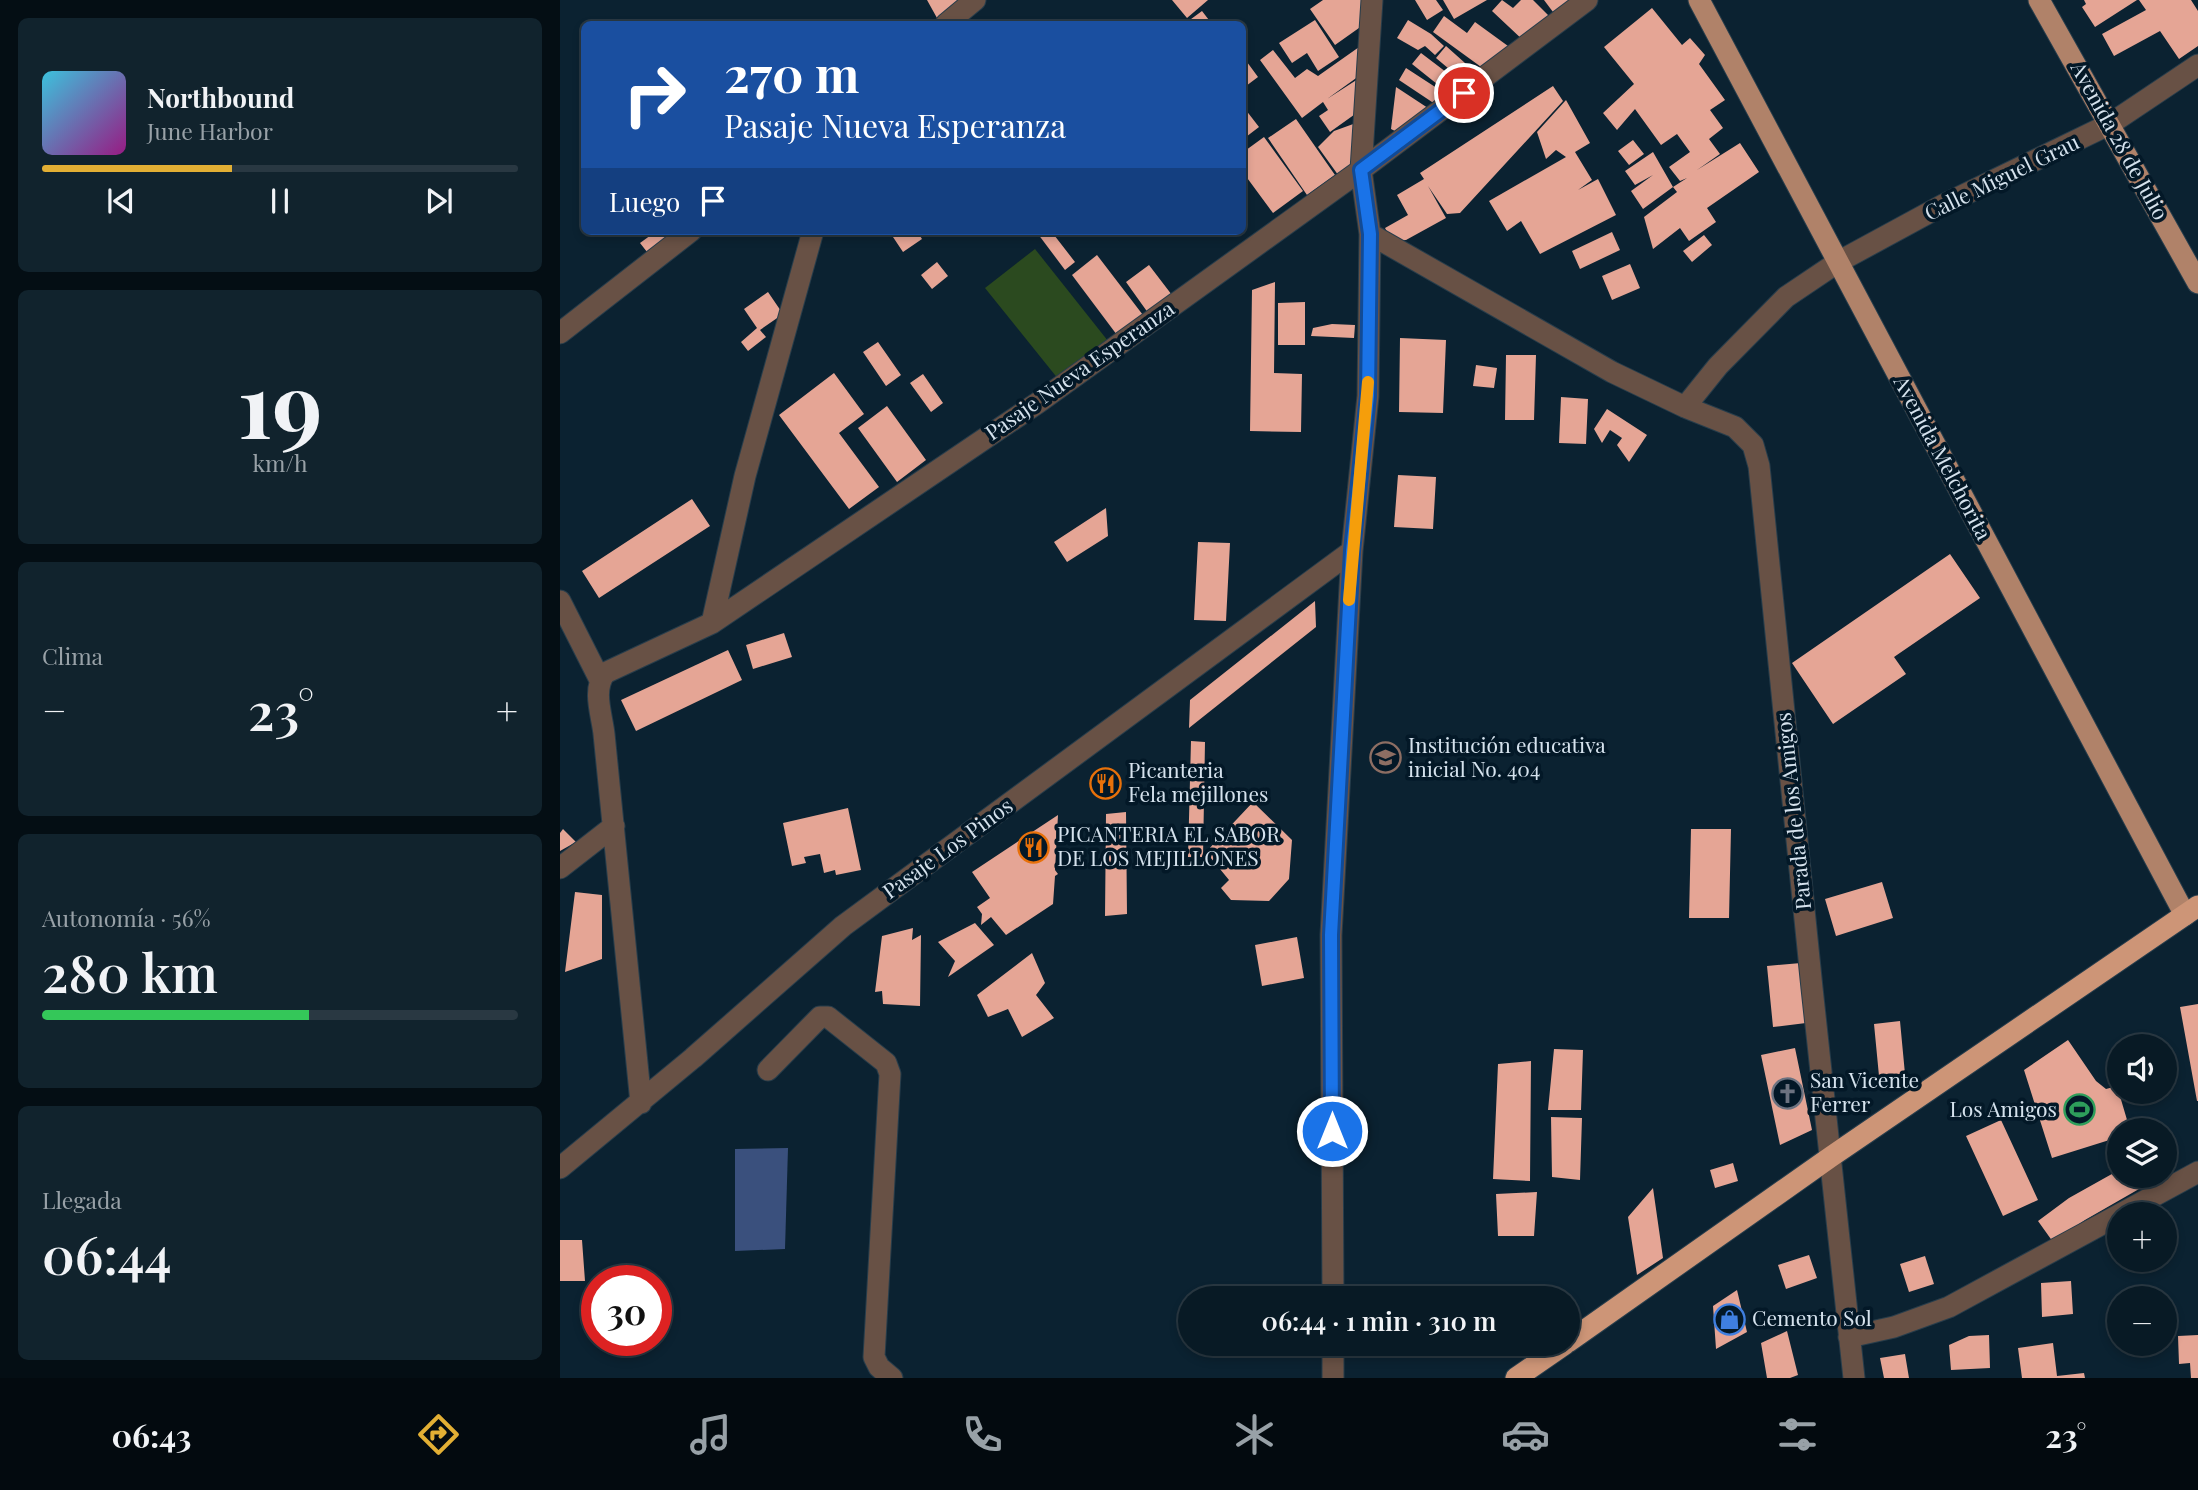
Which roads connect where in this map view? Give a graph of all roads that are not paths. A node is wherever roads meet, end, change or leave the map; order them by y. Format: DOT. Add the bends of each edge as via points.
graph roads {
  1 [pos="975,0"];
  2 [pos="1372,0"];
  3 [pos="1587,0"];
  4 [pos="1699,0"];
  5 [pos="2039,0"];
  6 [pos="950,21"];
  7 [pos="2198,65"];
  8 [pos="2110,124"];
  9 [pos="1361,170"];
  10 [pos="1370,234"];
  11 [pos="686,235"];
  12 [pos="812,235"];
  13 [pos="1838,262"];
  14 [pos="2198,283"];
  15 [pos="560,333"];
  16 [pos="1685,407"];
  17 [pos="1352,551"];
  18 [pos="560,601"];
  19 [pos="712,623"];
  20 [pos="600,680"];
  21 [pos="614,826"];
  22 [pos="560,868"];
  23 [pos="2192,911"];
  24 [pos="768,1070"];
  25 [pos="641,1103"];
  26 [pos="1832,1156"];
  27 [pos="560,1168"];
  28 [pos="2198,1172"];
  29 [pos="1333,1286"];
  30 [pos="1580,1333"];
  31 [pos="1849,1337"];
  32 [pos="1333,1356"];
  33 [pos="1547,1356"];
  34 [pos="892,1378"];
  35 [pos="1333,1378"];
  36 [pos="1516,1378"];
  37 [pos="1854,1378"];
  1 -- 6 [label="street"];
  2 -- 9 [label="street"];
  3 -- 9 [label="street, Pasaje Nueva Esperanza"];
  4 -- 13 [label="main road, Avenida Melchorita"];
  5 -- 8 [label="main road, Avenida 28 de Julio"];
  7 -- 8 [label="street, Calle Miguel Grau"];
  8 -- 13 [label="street, Calle Miguel Grau"];
  8 -- 14 [label="main road, Avenida 28 de Julio"];
  9 -- 10 [label="street"];
  9 -- 19 [label="street, Pasaje Nueva Esperanza" via="1039,402"];
  10 -- 16 [label="street" via="1612,372"];
  10 -- 17 [label="street" via="1368,396"];
  11 -- 15 [label="street"];
  12 -- 19 [label="street" via="745,476"];
  13 -- 16 [label="street, Calle Miguel Grau" via="1786,297"];
  13 -- 23 [label="main road, Avenida Melchorita"];
  16 -- 26 [label="street, Parada de los Amigos" via="1735,427 1753,445 1759,466"];
  17 -- 25 [label="street, Pasaje Los Pinos" via="843,926"];
  17 -- 29 [label="street" via="1331,935"];
  18 -- 20 [label="street"];
  19 -- 20 [label="street, Pasaje Nueva Esperanza" via="605,673"];
  20 -- 21 [label="street"];
  21 -- 22 [label="street"];
  21 -- 25 [label="street"];
  23 -- 26 [label="highway"];
  24 -- 34 [label="street" via="820,1017 828,1017 887,1063 874,1357"];
  25 -- 27 [label="street, Pasaje Los Pinos"];
  26 -- 30 [label="highway"];
  26 -- 31 [label="street, Parada de los Amigos"];
  28 -- 31 [label="street" via="1949,1307"];
  31 -- 37 [label="street, Parada de los Amigos"];
  32 -- 35 [label="street"];
  33 -- 36 [label="highway"];
}
